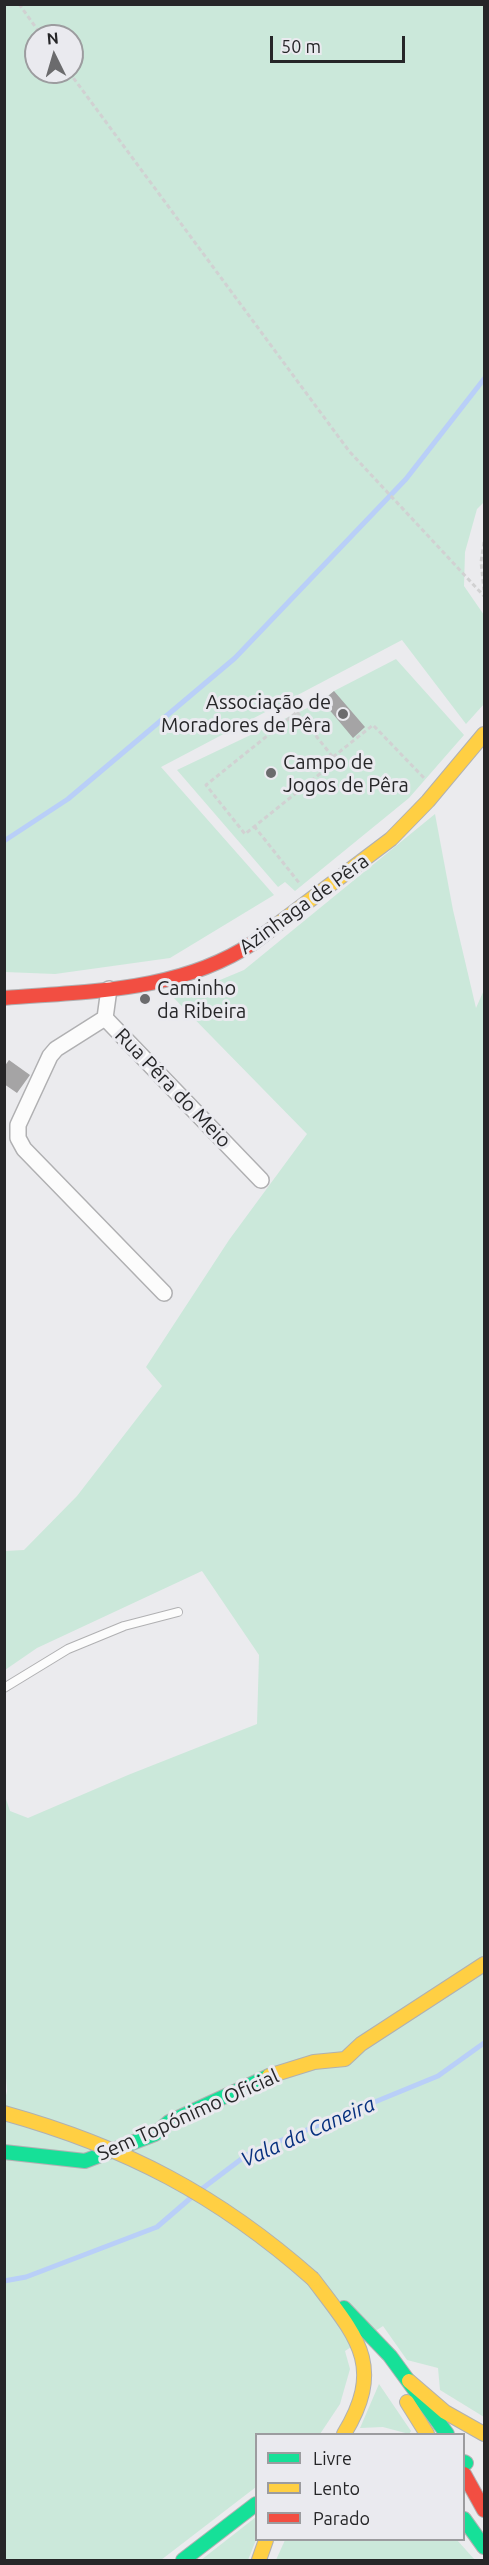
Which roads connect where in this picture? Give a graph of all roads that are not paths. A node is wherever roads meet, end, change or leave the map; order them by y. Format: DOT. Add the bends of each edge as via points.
graph roads {
  1 [pos="484,734"];
  2 [pos="109,989"];
  3 [pos="4,998"];
  4 [pos="105,1018"];
  5 [pos="261,1180"];
  6 [pos="165,1293"];
  7 [pos="178,1612"];
  8 [pos="4,1688"];
  9 [pos="484,1964"];
  10 [pos="4,2113"];
  11 [pos="4,2152"];
  12 [pos="313,2279"];
  13 [pos="408,2381"];
  14 [pos="345,2433"];
  15 [pos="427,2433"];
  16 [pos="446,2433"];
  17 [pos="484,2434"];
  18 [pos="466,2465"];
  19 [pos="484,2493"];
  20 [pos="465,2494"];
  21 [pos="255,2505"];
  22 [pos="484,2510"];
  23 [pos="465,2520"];
  24 [pos="484,2526"];
  25 [pos="266,2541"];
  26 [pos="484,2547"];
  27 [pos="183,2560"];
  28 [pos="259,2560"];
  1 -- 2 [label="main road, Azinhaga de Pêra" via="390,840 246,950 180,977"];
  2 -- 3 [label="main road, Azinhaga de Pêra"];
  2 -- 4 [label="street, Rua Pêra do Meio"];
  4 -- 5 [label="street, Rua Pêra do Meio"];
  4 -- 6 [label="street" via="50,1056 18,1125 18,1138 24,1149"];
  7 -- 8 [label="lane" via="124,1626 68,1649"];
  9 -- 11 [label="main road, Sem Topónimo Oficial" via="361,2044 345,2059 314,2061 258,2079 169,2122 145,2138 85,2161"];
  10 -- 12 [label="main road, bridge" via="97,2141 172,2176 244,2222"];
  12 -- 13 [label="main road" via="378,2342"];
  12 -- 14 [label="main road" via="357,2340 365,2362 360,2405"];
  12 -- 15 [label="main road" via="367,2344"];
  13 -- 16 [label="main road"];
  13 -- 17 [label="main road" via="445,2412"];
  18 -- 19 [label="main road"];
  18 -- 22 [label="main road"];
  20 -- 24 [label="main road"];
  21 -- 27 [label="main road"];
  23 -- 26 [label="main road"];
  25 -- 28 [label="main road"];
}
